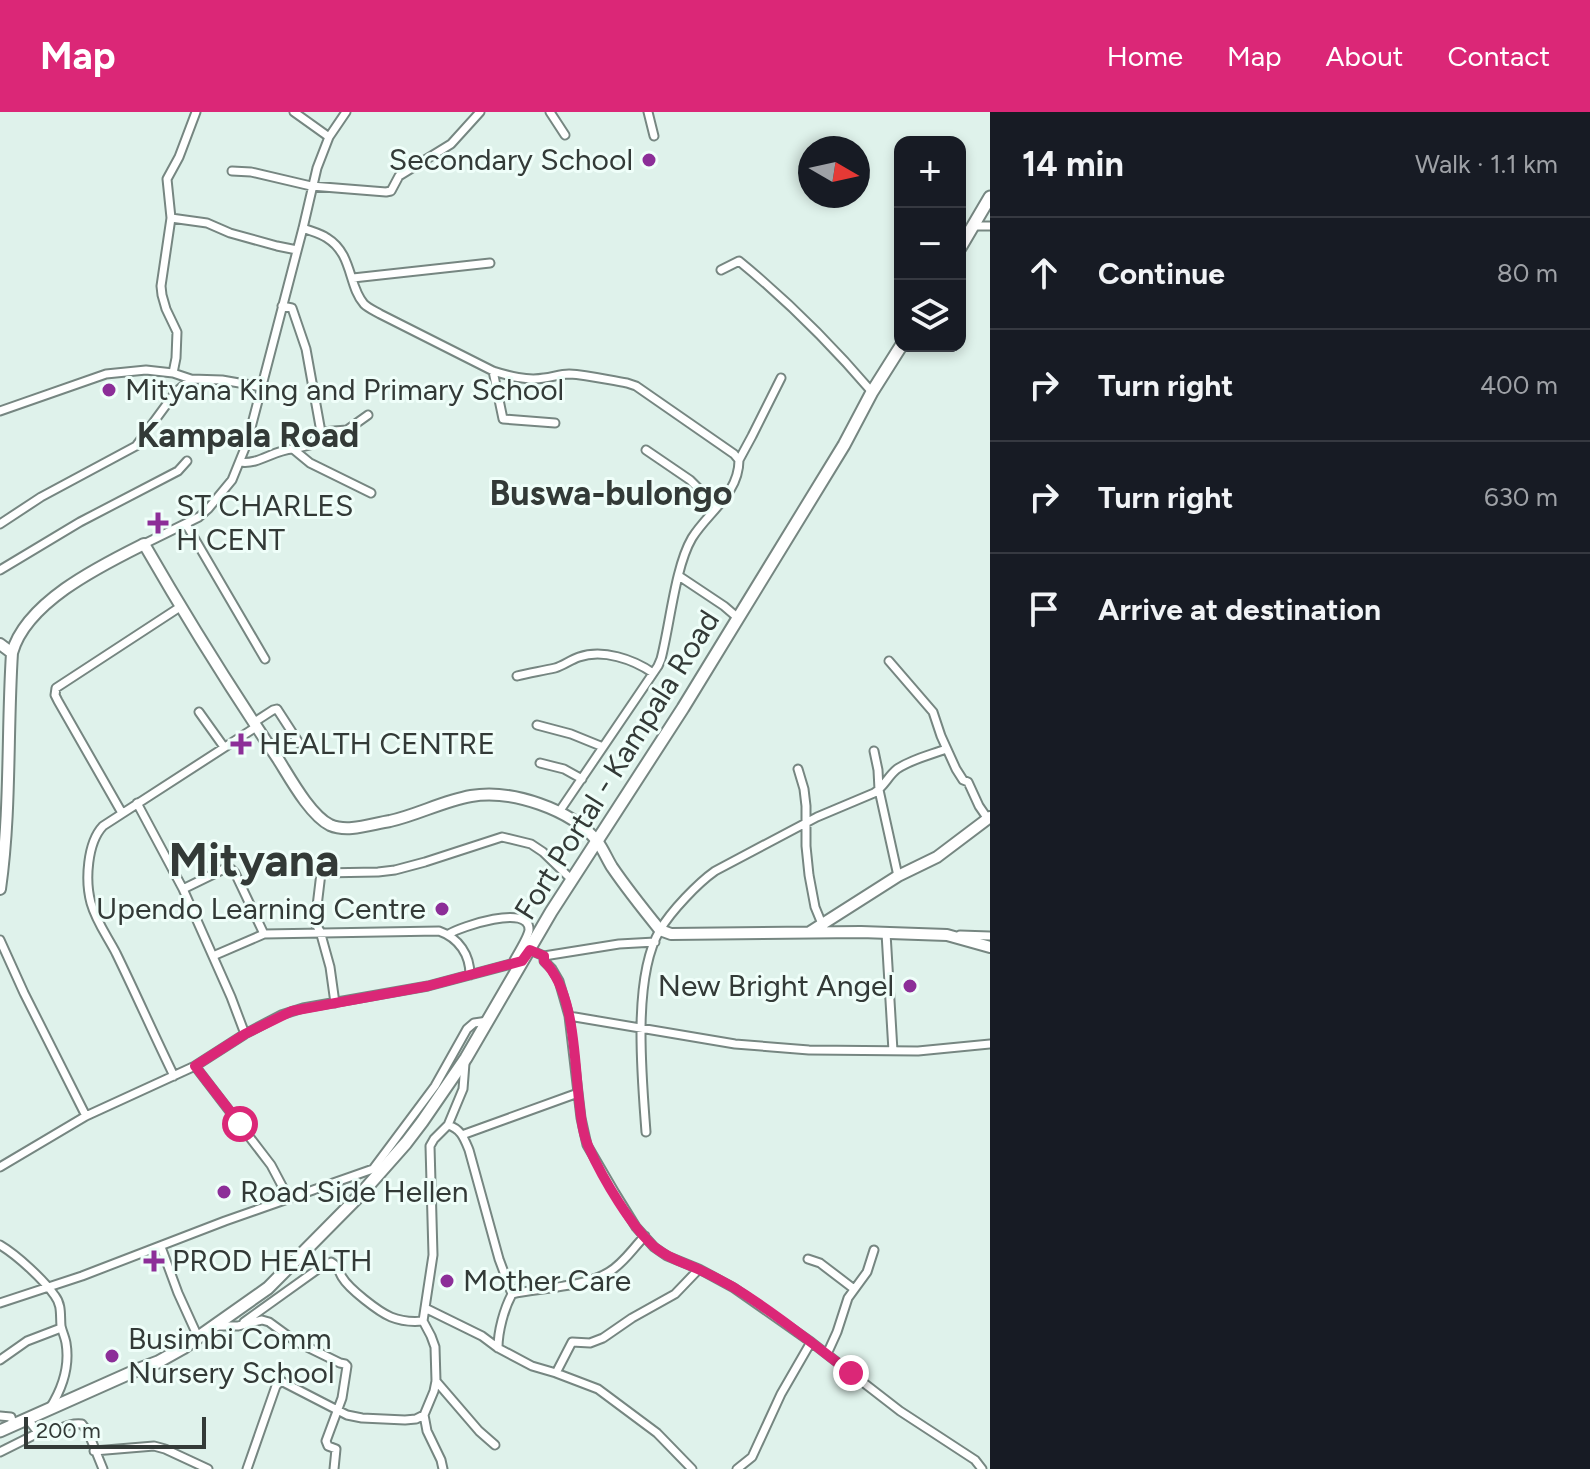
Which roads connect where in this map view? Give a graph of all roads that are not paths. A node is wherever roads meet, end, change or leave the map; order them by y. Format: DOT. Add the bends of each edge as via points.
graph roads {
  1 [pos="196,112"];
  2 [pos="294,112"];
  3 [pos="346,112"];
  4 [pos="480,112"];
  5 [pos="550,112"];
  6 [pos="648,112"];
  7 [pos="565,135"];
  8 [pos="654,136"];
  9 [pos="329,137"];
  10 [pos="232,171"];
  11 [pos="311,186"];
  12 [pos="990,197"];
  13 [pos="171,218"];
  14 [pos="972,226"];
  15 [pos="990,226"];
  16 [pos="303,228"];
  17 [pos="966,237"];
  18 [pos="297,250"];
  19 [pos="490,263"];
  20 [pos="721,270"];
  21 [pos="353,278"];
  22 [pos="282,306"];
  23 [pos="897,352"];
  24 [pos="493,371"];
  25 [pos="173,373"];
  26 [pos="781,378"];
  27 [pos="191,379"];
  28 [pos="262,387"];
  29 [pos="872,392"];
  30 [pos="0,411"];
  31 [pos="368,415"];
  32 [pos="555,423"];
  33 [pos="321,432"];
  34 [pos="293,449"];
  35 [pos="646,450"];
  36 [pos="739,460"];
  37 [pos="187,461"];
  38 [pos="240,462"];
  39 [pos="371,493"];
  40 [pos="717,507"];
  41 [pos="0,524"];
  42 [pos="186,524"];
  43 [pos="144,544"];
  44 [pos="0,570"];
  45 [pos="679,576"];
  46 [pos="180,607"];
  47 [pos="738,618"];
  48 [pos="0,644"];
  49 [pos="12,653"];
  50 [pos="265,659"];
  51 [pos="889,661"];
  52 [pos="653,673"];
  53 [pos="517,676"];
  54 [pos="199,712"];
  55 [pos="255,725"];
  56 [pos="537,725"];
  57 [pos="299,743"];
  58 [pos="224,747"];
  59 [pos="603,747"];
  60 [pos="946,749"];
  61 [pos="874,751"];
  62 [pos="540,763"];
  63 [pos="798,769"];
  64 [pos="582,779"];
  65 [pos="879,790"];
  66 [pos="137,803"];
  67 [pos="559,812"];
  68 [pos="122,813"];
  69 [pos="989,818"];
  70 [pos="807,823"];
  71 [pos="597,841"];
  72 [pos="898,876"];
  73 [pos="572,880"];
  74 [pos="0,889"];
  75 [pos="183,889"];
  76 [pos="822,924"];
  77 [pos="660,930"];
  78 [pos="320,931"];
  79 [pos="808,933"];
  80 [pos="886,933"];
  81 [pos="264,934"];
  82 [pos="449,934"];
  83 [pos="947,935"];
  84 [pos="990,936"];
  85 [pos="0,940"];
  86 [pos="655,942"];
  87 [pos="990,947"];
  88 [pos="530,950"];
  89 [pos="213,956"];
  90 [pos="544,956"];
  91 [pos="517,963"];
  92 [pos="470,975"];
  93 [pos="335,1003"];
  94 [pos="569,1016"];
  95 [pos="488,1021"];
  96 [pos="642,1028"];
  97 [pos="245,1034"];
  98 [pos="990,1044"];
  99 [pos="893,1051"];
  100 [pos="466,1058"];
  101 [pos="195,1066"];
  102 [pos="174,1076"];
  103 [pos="578,1093"];
  104 [pos="86,1116"];
  105 [pos="448,1125"];
  106 [pos="646,1132"];
  107 [pos="462,1135"];
  108 [pos="0,1167"];
  109 [pos="289,1199"];
  110 [pos="645,1236"];
  111 [pos="0,1245"];
  112 [pos="161,1247"];
  113 [pos="874,1250"];
  114 [pos="808,1259"];
  115 [pos="699,1269"];
  116 [pos="47,1287"];
  117 [pos="854,1289"];
  118 [pos="512,1294"];
  119 [pos="0,1303"];
  120 [pos="425,1308"];
  121 [pos="423,1321"];
  122 [pos="215,1326"];
  123 [pos="238,1326"];
  124 [pos="61,1328"];
  125 [pos="198,1337"];
  126 [pos="811,1342"];
  127 [pos="498,1348"];
  128 [pos="827,1354"];
  129 [pos="0,1360"];
  130 [pos="556,1373"];
  131 [pos="436,1381"];
  132 [pos="49,1409"];
  133 [pos="338,1411"];
  134 [pos="424,1415"];
  135 [pos="0,1416"];
  136 [pos="27,1418"];
  137 [pos="13,1424"];
  138 [pos="0,1431"];
  139 [pos="38,1433"];
  140 [pos="495,1445"];
  141 [pos="94,1451"];
  142 [pos="0,1452"];
  143 [pos="103,1469"];
  144 [pos="208,1469"];
  145 [pos="247,1469"];
  146 [pos="334,1469"];
  147 [pos="443,1469"];
  148 [pos="692,1469"];
  149 [pos="737,1469"];
  150 [pos="982,1469"];
  1 -- 13 [label="street" via="167,179"];
  2 -- 9 [label="street"];
  3 -- 9 [label="street"];
  4 -- 11 [label="street" via="451,144 399,176 391,191"];
  5 -- 7 [label="street"];
  6 -- 8 [label="street"];
  9 -- 11 [label="street"];
  10 -- 11 [label="street"];
  11 -- 16 [label="street"];
  12 -- 14 [label="main road"];
  13 -- 18 [label="street" via="207,223"];
  13 -- 25 [label="street" via="161,286 177,332"];
  14 -- 15 [label="street"];
  14 -- 17 [label="main road"];
  16 -- 18 [label="street"];
  16 -- 21 [label="street" via="327,237 338,248"];
  18 -- 22 [label="street"];
  19 -- 21 [label="street"];
  20 -- 29 [label="street" via="739,261 806,320"];
  21 -- 24 [label="street" via="365,306"];
  22 -- 28 [label="street"];
  22 -- 33 [label="street" via="292,308 306,349"];
  23 -- 29 [label="main road, Fort Portal - Kampala Road"];
  24 -- 32 [label="street" via="503,419"];
  24 -- 36 [label="street" via="526,378 571,374 636,386"];
  25 -- 27 [label="street"];
  25 -- 30 [label="street" via="106,374"];
  26 -- 36 [label="street"];
  27 -- 28 [label="street"];
  27 -- 41 [label="street" via="136,446"];
  28 -- 38 [label="street"];
  29 -- 47 [label="main road, Fort Portal - Kampala Road"];
  31 -- 33 [label="street" via="347,430"];
  33 -- 34 [label="street" via="310,445"];
  34 -- 38 [label="street" via="252,464"];
  34 -- 39 [label="street"];
  35 -- 40 [label="street" via="690,480"];
  36 -- 40 [label="street" via="731,489"];
  37 -- 44 [label="street" via="178,471"];
  38 -- 42 [label="street" via="208,509"];
  40 -- 45 [label="street" via="691,540"];
  42 -- 43 [label="street"];
  42 -- 50 [label="street"];
  43 -- 46 [label="main road"];
  43 -- 49 [label="main road" via="47,604 16,637"];
  45 -- 47 [label="street"];
  45 -- 52 [label="street" via="661,659"];
  46 -- 55 [label="main road"];
  46 -- 68 [label="street" via="56,688 58,701"];
  47 -- 71 [label="main road, Fort Portal - Kampala Road"];
  48 -- 49 [label="main road"];
  49 -- 74 [label="main road"];
  51 -- 60 [label="street" via="933,712"];
  52 -- 53 [label="street" via="598,654"];
  52 -- 59 [label="street"];
  54 -- 58 [label="street"];
  55 -- 57 [label="street" via="277,709"];
  55 -- 58 [label="street"];
  55 -- 67 [label="main road" via="305,800 327,824 337,827 397,819 491,794"];
  56 -- 59 [label="street"];
  58 -- 66 [label="street"];
  59 -- 64 [label="street"];
  60 -- 65 [label="street" via="899,768"];
  60 -- 69 [label="street"];
  61 -- 65 [label="street"];
  62 -- 64 [label="street"];
  63 -- 70 [label="street"];
  64 -- 67 [label="street"];
  65 -- 70 [label="street"];
  65 -- 72 [label="street"];
  66 -- 68 [label="street"];
  66 -- 75 [label="street"];
  67 -- 71 [label="main road"];
  68 -- 102 [label="street" via="96,833 91,846 90,899"];
  69 -- 72 [label="main road" via="937,857"];
  70 -- 76 [label="street" via="809,875"];
  70 -- 77 [label="street" via="705,878"];
  71 -- 73 [label="main road, Fort Portal - Kampala Road"];
  71 -- 77 [label="main road"];
  72 -- 76 [label="main road"];
  73 -- 78 [label="street" via="531,844 502,837 395,870 321,873 315,923"];
  73 -- 88 [label="main road, Fort Portal - Kampala Road"];
  75 -- 81 [label="street" via="231,869"];
  75 -- 89 [label="street"];
  76 -- 79 [label="main road"];
  77 -- 79 [label="main road" via="683,935"];
  77 -- 86 [label="street"];
  78 -- 81 [label="street"];
  78 -- 82 [label="street"];
  78 -- 93 [label="street"];
  79 -- 80 [label="main road"];
  80 -- 83 [label="main road"];
  80 -- 99 [label="street"];
  81 -- 89 [label="street"];
  82 -- 91 [label="street" via="509,916 523,919 529,931"];
  82 -- 92 [label="street" via="459,942"];
  83 -- 84 [label="street"];
  83 -- 87 [label="main road"];
  85 -- 104 [label="street"];
  86 -- 90 [label="street"];
  86 -- 96 [label="street" via="642,992"];
  88 -- 90 [label="street"];
  88 -- 91 [label="main road, Fort Portal - Kampala Road"];
  89 -- 97 [label="street"];
  90 -- 94 [label="street" via="559,981"];
  91 -- 92 [label="street"];
  91 -- 95 [label="main road, Fort Portal - Kampala Road"];
  92 -- 93 [label="street"];
  93 -- 97 [label="street" via="292,1011"];
  94 -- 96 [label="street"];
  94 -- 103 [label="street"];
  95 -- 100 [label="main road, Fort Portal - Kampala Road"];
  95 -- 109 [label="street" via="467,1029 435,1086 373,1169"];
  96 -- 99 [label="street" via="735,1044"];
  96 -- 106 [label="street"];
  97 -- 101 [label="street"];
  98 -- 99 [label="street"];
  100 -- 105 [label="street" via="463,1089"];
  100 -- 122 [label="main road, Fort Portal - Kampala Road" via="406,1143 351,1204 268,1288"];
  101 -- 102 [label="street"];
  101 -- 109 [label="street" via="271,1165"];
  102 -- 104 [label="street"];
  103 -- 107 [label="street"];
  103 -- 110 [label="street" via="587,1145"];
  104 -- 108 [label="street"];
  105 -- 107 [label="street"];
  105 -- 120 [label="street" via="430,1146 433,1255"];
  107 -- 118 [label="street"];
  109 -- 112 [label="street"];
  110 -- 115 [label="street" via="667,1256"];
  110 -- 118 [label="street" via="598,1278"];
  111 -- 116 [label="street"];
  112 -- 116 [label="street"];
  112 -- 125 [label="street"];
  113 -- 117 [label="street"];
  114 -- 117 [label="street"];
  115 -- 126 [label="street"];
  115 -- 130 [label="street" via="675,1294 603,1338 572,1342"];
  116 -- 119 [label="street"];
  116 -- 124 [label="street" via="60,1307"];
  117 -- 128 [label="street"];
  118 -- 127 [label="street"];
  120 -- 121 [label="street"];
  120 -- 127 [label="street"];
  121 -- 123 [label="street" via="391,1317 364,1299 331,1262"];
  121 -- 131 [label="street" via="435,1347"];
  122 -- 123 [label="street"];
  122 -- 125 [label="main road, Fort Portal - Kampala Road"];
  123 -- 133 [label="street" via="269,1322 295,1341 345,1364"];
  124 -- 129 [label="street" via="27,1341"];
  124 -- 132 [label="street" via="67,1348 65,1377"];
  125 -- 132 [label="main road, Fort Portal - Kampala Road" via="158,1362"];
  126 -- 128 [label="street"];
  126 -- 149 [label="street" via="752,1457"];
  127 -- 130 [label="street"];
  128 -- 150 [label="street"];
  130 -- 148 [label="street" via="612,1398"];
  131 -- 134 [label="street"];
  131 -- 140 [label="street"];
  132 -- 136 [label="main road, Fort Portal - Kampala Road"];
  133 -- 134 [label="street" via="362,1418 412,1420"];
  133 -- 145 [label="street" via="278,1383"];
  133 -- 146 [label="street" via="326,1441 336,1449"];
  134 -- 147 [label="street"];
  135 -- 137 [label="street" via="11,1417"];
  136 -- 137 [label="main road, Fort Portal - Kampala Road"];
  136 -- 139 [label="street"];
  137 -- 138 [label="main road, Fort Portal - Kampala Road"];
  139 -- 141 [label="street" via="82,1424"];
  139 -- 142 [label="street"];
  141 -- 143 [label="street"];
  141 -- 144 [label="street" via="154,1446"];
}
